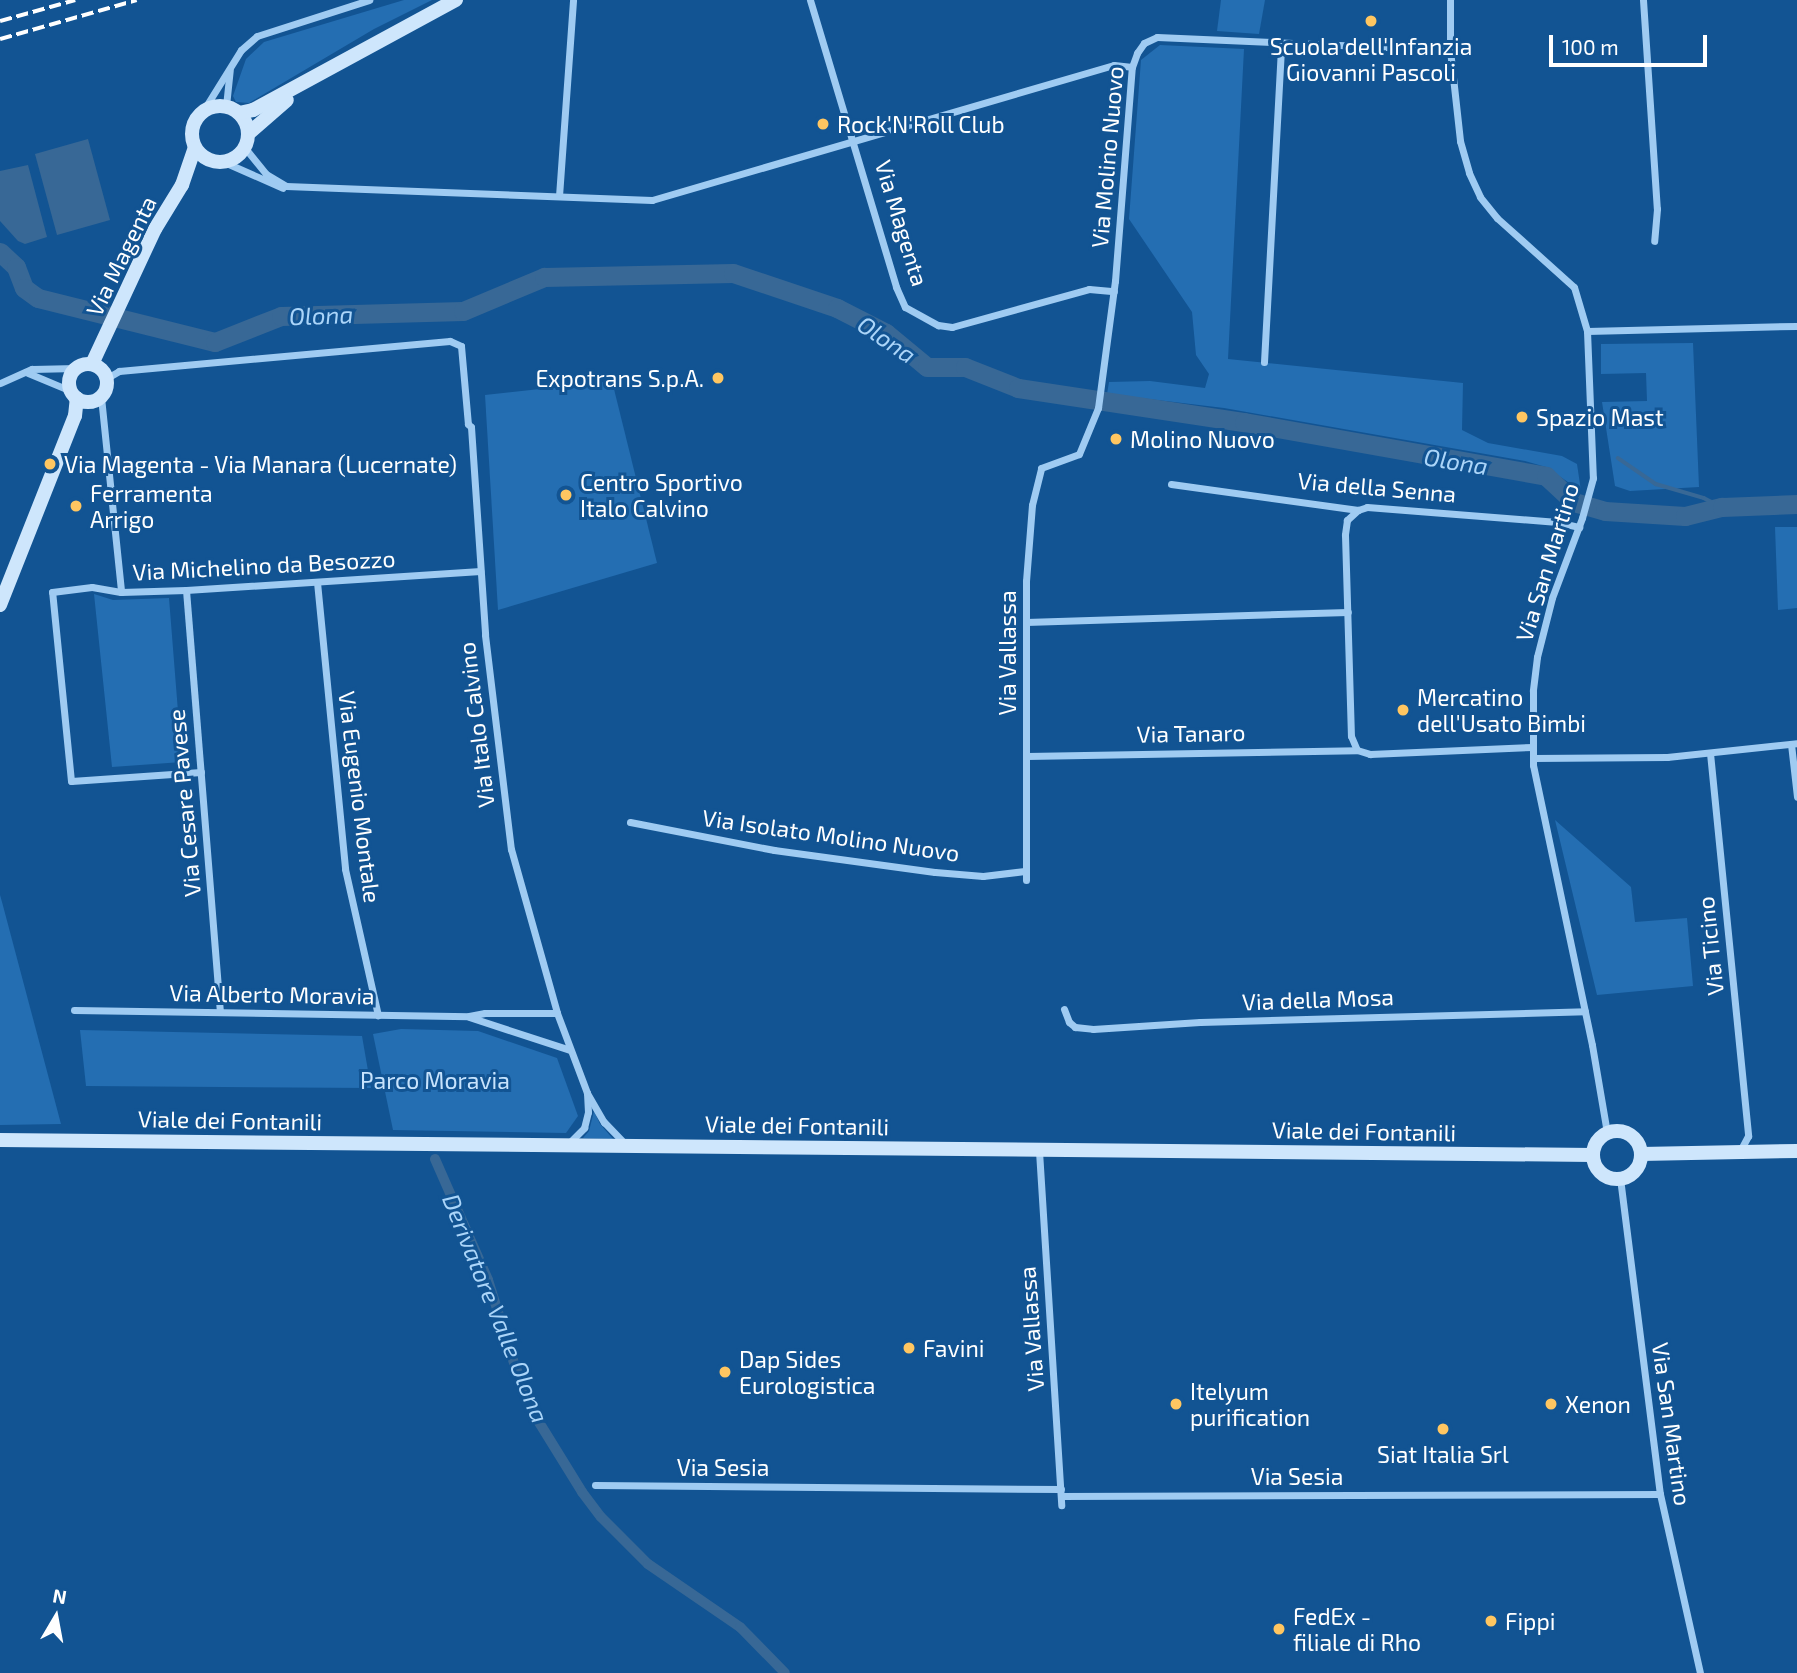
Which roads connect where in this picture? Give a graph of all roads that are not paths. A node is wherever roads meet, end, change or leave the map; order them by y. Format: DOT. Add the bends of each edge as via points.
graph roads {
  1 [pos="369,0"];
  2 [pos="456,0"];
  3 [pos="573,0"];
  4 [pos="810,0"];
  5 [pos="1450,0"];
  6 [pos="1643,0"];
  7 [pos="1281,43"];
  8 [pos="1450,50"];
  9 [pos="1132,67"];
  10 [pos="230,69"];
  11 [pos="312,79"];
  12 [pos="226,106"];
  13 [pos="203,111"];
  14 [pos="239,113"];
  15 [pos="247,141"];
  16 [pos="853,142"];
  17 [pos="195,148"];
  18 [pos="217,162"];
  19 [pos="182,185"];
  20 [pos="300,188"];
  21 [pos="559,196"];
  22 [pos="1654,241"];
  23 [pos="1114,291"];
  24 [pos="1797,326"];
  25 [pos="1587,331"];
  26 [pos="1264,362"];
  27 [pos="76,368"];
  28 [pos="100,370"];
  29 [pos="28,373"];
  30 [pos="0,383"];
  31 [pos="85,397"];
  32 [pos="1079,454"];
  33 [pos="1171,484"];
  34 [pos="1357,510"];
  35 [pos="1578,527"];
  36 [pos="480,571"];
  37 [pos="317,582"];
  38 [pos="186,590"];
  39 [pos="121,592"];
  40 [pos="0,606"];
  41 [pos="1348,612"];
  42 [pos="1026,622"];
  43 [pos="1794,743"];
  44 [pos="1533,747"];
  45 [pos="1356,750"];
  46 [pos="1710,753"];
  47 [pos="1027,755"];
  48 [pos="1533,758"];
  49 [pos="201,772"];
  50 [pos="1797,797"];
  51 [pos="631,822"];
  52 [pos="1026,871"];
  53 [pos="1026,880"];
  54 [pos="1064,1009"];
  55 [pos="74,1010"];
  56 [pos="1585,1011"];
  57 [pos="220,1012"];
  58 [pos="557,1013"];
  59 [pos="378,1015"];
  60 [pos="469,1016"];
  61 [pos="570,1049"];
  62 [pos="587,1093"];
  63 [pos="1608,1133"];
  64 [pos="1748,1136"];
  65 [pos="0,1140"];
  66 [pos="566,1146"];
  67 [pos="627,1146"];
  68 [pos="1797,1150"];
  69 [pos="1040,1151"];
  70 [pos="1763,1152"];
  71 [pos="1738,1153"];
  72 [pos="1593,1154"];
  73 [pos="1641,1154"];
  74 [pos="1620,1178"];
  75 [pos="595,1485"];
  76 [pos="1660,1494"];
  77 [pos="1061,1496"];
  78 [pos="1700,1673"];
  1 -- 10 [label="street" via="257,36 241,50"];
  2 -- 11 [label="main road"];
  3 -- 21 [label="street"];
  4 -- 16 [label="street, Via Magenta"];
  5 -- 8 [label="street, Via San Martino"];
  6 -- 22 [label="street" via="1657,209"];
  7 -- 8 [label="street, Via Molino Nuovo"];
  7 -- 9 [label="street, Via Molino Nuovo" via="1157,37 1140,47"];
  7 -- 26 [label="street"];
  8 -- 25 [label="street, Via San Martino" via="1460,141 1480,197 1574,287"];
  9 -- 16 [label="street, Via Magenta" via="1114,65"];
  9 -- 23 [label="street, Via Molino Nuovo"];
  10 -- 12 [label="street"];
  10 -- 13 [label="street"];
  11 -- 14 [label="main road"];
  11 -- 15 [label="main road"];
  12 -- 13 [label="main road"];
  12 -- 14 [label="main road"];
  13 -- 17 [label="main road" via="192,128"];
  14 -- 15 [label="main road"];
  15 -- 18 [label="main road" via="235,159"];
  15 -- 20 [label="street, Via Magenta" via="266,174 276,182"];
  16 -- 21 [label="street, Via Magenta" via="659,199"];
  16 -- 23 [label="street, Via Magenta" via="899,296 905,307 920,317 945,327 959,326 1089,289"];
  17 -- 18 [label="main road"];
  17 -- 19 [label="main road, Via Magenta"];
  18 -- 19 [label="main road, Via Magenta"];
  18 -- 20 [label="street, Via Magenta" via="270,185"];
  19 -- 28 [label="main road, Via Magenta" via="155,229 118,309 103,347"];
  20 -- 21 [label="street, Via Magenta"];
  23 -- 32 [label="street, Via Molino Nuovo" via="1098,408"];
  24 -- 25 [label="street"];
  25 -- 35 [label="street, Via San Martino" via="1593,463 1590,494"];
  27 -- 28 [label="main road"];
  27 -- 29 [label="street" via="42,368"];
  27 -- 31 [label="main road" via="70,377"];
  28 -- 31 [label="main road, Via Magenta" via="106,390"];
  28 -- 36 [label="street, Via Italo Calvino" via="458,343 471,426"];
  29 -- 30 [label="street"];
  29 -- 31 [label="street"];
  31 -- 39 [label="street"];
  31 -- 40 [label="main road"];
  32 -- 42 [label="street, Via Vallassa" via="1044,465 1039,472 1028,540"];
  33 -- 34 [label="street, Via della Senna"];
  34 -- 35 [label="street, Via della Senna"];
  34 -- 41 [label="street" via="1346,527"];
  35 -- 44 [label="street, Via San Martino" via="1537,657"];
  36 -- 37 [label="street, Via Michelino da Besozzo"];
  36 -- 58 [label="street, Via Italo Calvino" via="511,849"];
  37 -- 38 [label="street, Via Michelino da Besozzo"];
  37 -- 59 [label="street, Via Eugenio Montale" via="345,869"];
  38 -- 39 [label="street, Via Michelino da Besozzo"];
  38 -- 49 [label="street, Via Cesare Pavese"];
  39 -- 49 [label="street, Via Michelino da Besozzo" via="92,587 52,592 71,781"];
  41 -- 42 [label="street"];
  41 -- 45 [label="street"];
  42 -- 47 [label="street, Via Vallassa"];
  43 -- 46 [label="street"];
  43 -- 50 [label="street"];
  44 -- 45 [label="street, Via Tanaro" via="1370,754"];
  44 -- 48 [label="street, Via San Martino"];
  45 -- 47 [label="street, Via Tanaro"];
  46 -- 48 [label="street"];
  46 -- 64 [label="street, Via Ticino"];
  47 -- 52 [label="street, Via Vallassa"];
  48 -- 56 [label="street, Via San Martino"];
  49 -- 57 [label="street, Via Cesare Pavese"];
  51 -- 52 [label="street, Via Isolato Molino Nuovo" via="774,850 934,873 983,876"];
  52 -- 53 [label="street, Via Vallassa"];
  54 -- 56 [label="street, Via della Mosa" via="1075,1027 1093,1029"];
  55 -- 57 [label="street, Via Alberto Moravia"];
  56 -- 63 [label="street, Via San Martino"];
  57 -- 59 [label="street, Via Alberto Moravia"];
  58 -- 60 [label="street, Via Alberto Moravia"];
  58 -- 61 [label="street, Via Italo Calvino"];
  59 -- 60 [label="street, Via Alberto Moravia"];
  60 -- 61 [label="street, Via Alberto Moravia"];
  61 -- 62 [label="street, Via Italo Calvino"];
  62 -- 66 [label="street" via="584,1128"];
  62 -- 67 [label="street, Via Italo Calvino" via="604,1122"];
  63 -- 72 [label="main road" via="1599,1139"];
  63 -- 73 [label="main road" via="1620,1131 1632,1137"];
  64 -- 70 [label="street"];
  64 -- 71 [label="street"];
  65 -- 66 [label="main road, Viale dei Fontanili"];
  66 -- 67 [label="main road, Viale dei Fontanili"];
  67 -- 69 [label="main road, Viale dei Fontanili"];
  68 -- 70 [label="main road"];
  69 -- 72 [label="main road, Viale dei Fontanili"];
  69 -- 77 [label="street, Via Vallassa"];
  70 -- 71 [label="main road"];
  71 -- 73 [label="main road"];
  72 -- 74 [label="main road" via="1601,1172"];
  73 -- 74 [label="main road" via="1636,1169"];
  74 -- 76 [label="street, Via San Martino"];
  75 -- 77 [label="street, Via Sesia"];
  76 -- 77 [label="street, Via Sesia"];
  76 -- 78 [label="street, Via San Martino"];
}
